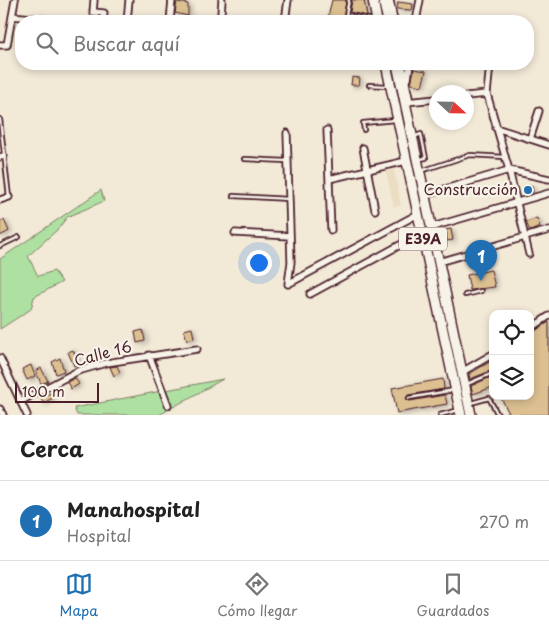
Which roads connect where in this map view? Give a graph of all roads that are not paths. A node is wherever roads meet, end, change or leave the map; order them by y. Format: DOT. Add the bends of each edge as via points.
graph roads {
  1 [pos="14,0"];
  2 [pos="94,0"];
  3 [pos="130,0"];
  4 [pos="172,0"];
  5 [pos="222,0"];
  6 [pos="288,0"];
  7 [pos="348,0"];
  8 [pos="373,0"];
  9 [pos="383,0"];
  10 [pos="390,0"];
  11 [pos="420,0"];
  12 [pos="221,13"];
  13 [pos="104,15"];
  14 [pos="128,15"];
  15 [pos="171,15"];
  16 [pos="286,15"];
  17 [pos="346,15"];
  18 [pos="376,15"];
  19 [pos="387,15"];
  20 [pos="393,15"];
  21 [pos="417,15"];
  22 [pos="12,16"];
  23 [pos="15,16"];
  24 [pos="0,44"];
  25 [pos="387,70"];
  26 [pos="398,70"];
  27 [pos="404,70"];
  28 [pos="409,70"];
  29 [pos="489,70"];
  30 [pos="407,84"];
  31 [pos="369,85"];
  32 [pos="391,86"];
  33 [pos="487,94"];
  34 [pos="474,95"];
  35 [pos="429,99"];
  36 [pos="406,100"];
  37 [pos="538,111"];
  38 [pos="0,119"];
  39 [pos="398,119"];
  40 [pos="496,128"];
  41 [pos="327,130"];
  42 [pos="364,130"];
  43 [pos="287,133"];
  44 [pos="530,139"];
  45 [pos="549,145"];
  46 [pos="363,148"];
  47 [pos="2,156"];
  48 [pos="505,158"];
  49 [pos="244,159"];
  50 [pos="288,160"];
  51 [pos="406,161"];
  52 [pos="368,170"];
  53 [pos="509,170"];
  54 [pos="420,171"];
  55 [pos="329,179"];
  56 [pos="549,179"];
  57 [pos="549,193"];
  58 [pos="425,195"];
  59 [pos="233,196"];
  60 [pos="9,197"];
  61 [pos="289,199"];
  62 [pos="0,200"];
  63 [pos="517,202"];
  64 [pos="376,210"];
  65 [pos="418,214"];
  66 [pos="432,227"];
  67 [pos="331,230"];
  68 [pos="549,230"];
  69 [pos="422,233"];
  70 [pos="235,234"];
  71 [pos="290,236"];
  72 [pos="525,236"];
  73 [pos="19,237"];
  74 [pos="0,246"];
  75 [pos="436,250"];
  76 [pos="426,252"];
  77 [pos="529,254"];
  78 [pos="439,262"];
  79 [pos="481,291"];
  80 [pos="310,294"];
  81 [pos="465,295"];
  82 [pos="549,316"];
  83 [pos="534,325"];
  84 [pos="197,349"];
  85 [pos="149,355"];
  86 [pos="491,355"];
  87 [pos="1,361"];
  88 [pos="3,370"];
  89 [pos="462,372"];
  90 [pos="489,375"];
  91 [pos="465,385"];
  92 [pos="456,390"];
  93 [pos="409,398"];
  94 [pos="21,402"];
  95 [pos="469,404"];
  96 [pos="168,405"];
  97 [pos="0,409"];
  98 [pos="458,413"];
  99 [pos="3,415"];
  100 [pos="27,415"];
  101 [pos="440,415"];
  102 [pos="471,415"];
  103 [pos="498,415"];
  1 -- 22 [label="street"];
  2 -- 13 [label="street" via="93,12"];
  3 -- 14 [label="street"];
  4 -- 15 [label="street"];
  5 -- 12 [label="street"];
  6 -- 16 [label="street"];
  7 -- 17 [label="lane"];
  8 -- 18 [label="main road"];
  9 -- 19 [label="main road"];
  10 -- 20 [label="street"];
  11 -- 21 [label="street"];
  22 -- 23 [label="street"];
  22 -- 24 [label="street" via="7,45"];
  25 -- 32 [label="main road, E39A"];
  26 -- 36 [label="main road, E39A"];
  27 -- 30 [label="street"];
  28 -- 30 [label="street"];
  29 -- 33 [label="street"];
  30 -- 36 [label="street"];
  31 -- 32 [label="lane"];
  32 -- 39 [label="main road, E39A"];
  33 -- 34 [label="street"];
  33 -- 40 [label="street"];
  35 -- 36 [label="street"];
  36 -- 54 [label="main road, E39A"];
  37 -- 44 [label="street"];
  38 -- 47 [label="lane"];
  39 -- 42 [label="lane" via="364,123"];
  39 -- 51 [label="main road, E39A"];
  40 -- 44 [label="street"];
  40 -- 48 [label="street"];
  41 -- 55 [label="street"];
  43 -- 50 [label="street"];
  44 -- 45 [label="street"];
  46 -- 52 [label="street"];
  47 -- 60 [label="lane"];
  48 -- 53 [label="street"];
  48 -- 54 [label="lane" via="470,155"];
  49 -- 50 [label="lane"];
  50 -- 61 [label="street"];
  51 -- 52 [label="street"];
  51 -- 65 [label="main road, E39A"];
  52 -- 55 [label="street"];
  52 -- 64 [label="street"];
  53 -- 56 [label="street"];
  53 -- 58 [label="street"];
  53 -- 63 [label="street"];
  54 -- 58 [label="main road, E39A"];
  55 -- 67 [label="street"];
  57 -- 63 [label="street"];
  58 -- 66 [label="main road, E39A"];
  59 -- 61 [label="lane"];
  60 -- 62 [label="street"];
  61 -- 71 [label="street"];
  63 -- 66 [label="street"];
  63 -- 72 [label="street"];
  65 -- 69 [label="main road, E39A"];
  65 -- 71 [label="street" via="288,284"];
  66 -- 75 [label="main road, E39A"];
  68 -- 72 [label="street"];
  69 -- 76 [label="main road, E39A"];
  69 -- 80 [label="street"];
  70 -- 71 [label="street"];
  72 -- 77 [label="street"];
  72 -- 78 [label="street"];
  73 -- 74 [label="lane"];
  75 -- 76 [label="main road"];
  75 -- 78 [label="main road, E39A"];
  76 -- 92 [label="main road, E39A"];
  78 -- 89 [label="main road, E39A"];
  79 -- 81 [label="lane"];
  82 -- 83 [label="street"];
  84 -- 85 [label="street, Calle 16"];
  85 -- 94 [label="street, Calle 16" via="78,371"];
  85 -- 96 [label="street"];
  86 -- 89 [label="street"];
  87 -- 88 [label="street"];
  88 -- 94 [label="street"];
  89 -- 91 [label="main road, E39A"];
  90 -- 91 [label="lane"];
  91 -- 95 [label="main road, E39A"];
  92 -- 93 [label="lane"];
  92 -- 98 [label="main road, E39A"];
  94 -- 100 [label="street"];
  95 -- 102 [label="main road, E39A"];
  95 -- 103 [label="lane" via="489,398"];
  97 -- 99 [label="street"];
  98 -- 101 [label="lane"];
}
